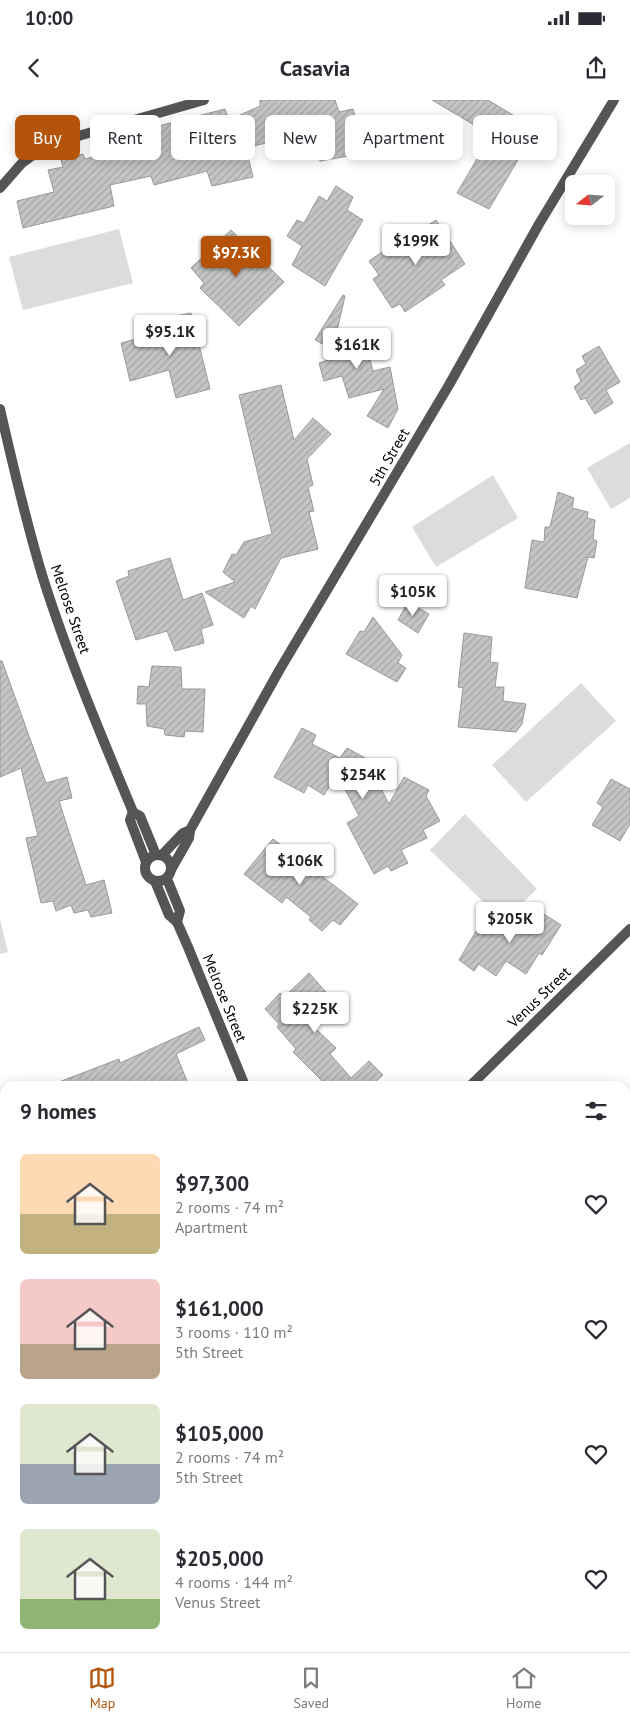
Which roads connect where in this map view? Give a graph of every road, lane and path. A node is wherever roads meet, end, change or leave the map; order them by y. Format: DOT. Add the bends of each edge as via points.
graph roads {
  1 [pos="204,100"];
  2 [pos="614,100"];
  3 [pos="0,188"];
  4 [pos="0,409"];
  5 [pos="133,812"];
  6 [pos="190,830"];
  7 [pos="159,855"];
  8 [pos="146,862"];
  9 [pos="172,868"];
  10 [pos="167,879"];
  11 [pos="156,881"];
  12 [pos="177,922"];
  13 [pos="630,930"];
  14 [pos="243,1081"];
  15 [pos="475,1081"];
  1 -- 3 [label="street" via="47,145 22,163"];
  2 -- 6 [label="street, 5th Street" via="280,669"];
  4 -- 5 [label="street, Melrose Street" via="44,580"];
  5 -- 7 [label="street, Melrose Street" via="140,816"];
  5 -- 8 [label="street, Melrose Street" via="130,820"];
  6 -- 7 [label="street, 5th Street" via="182,833"];
  6 -- 9 [label="street, 5th Street" via="189,838"];
  7 -- 8 [label="street"];
  7 -- 9 [label="street" via="167,857"];
  8 -- 11 [label="street" via="146,874"];
  9 -- 10 [label="street"];
  10 -- 11 [label="street"];
  10 -- 12 [label="street, Melrose Street" via="180,911"];
  11 -- 12 [label="street, Melrose Street" via="169,915"];
  12 -- 14 [label="street, Melrose Street"];
  13 -- 15 [label="street, Venus Street"];
}
